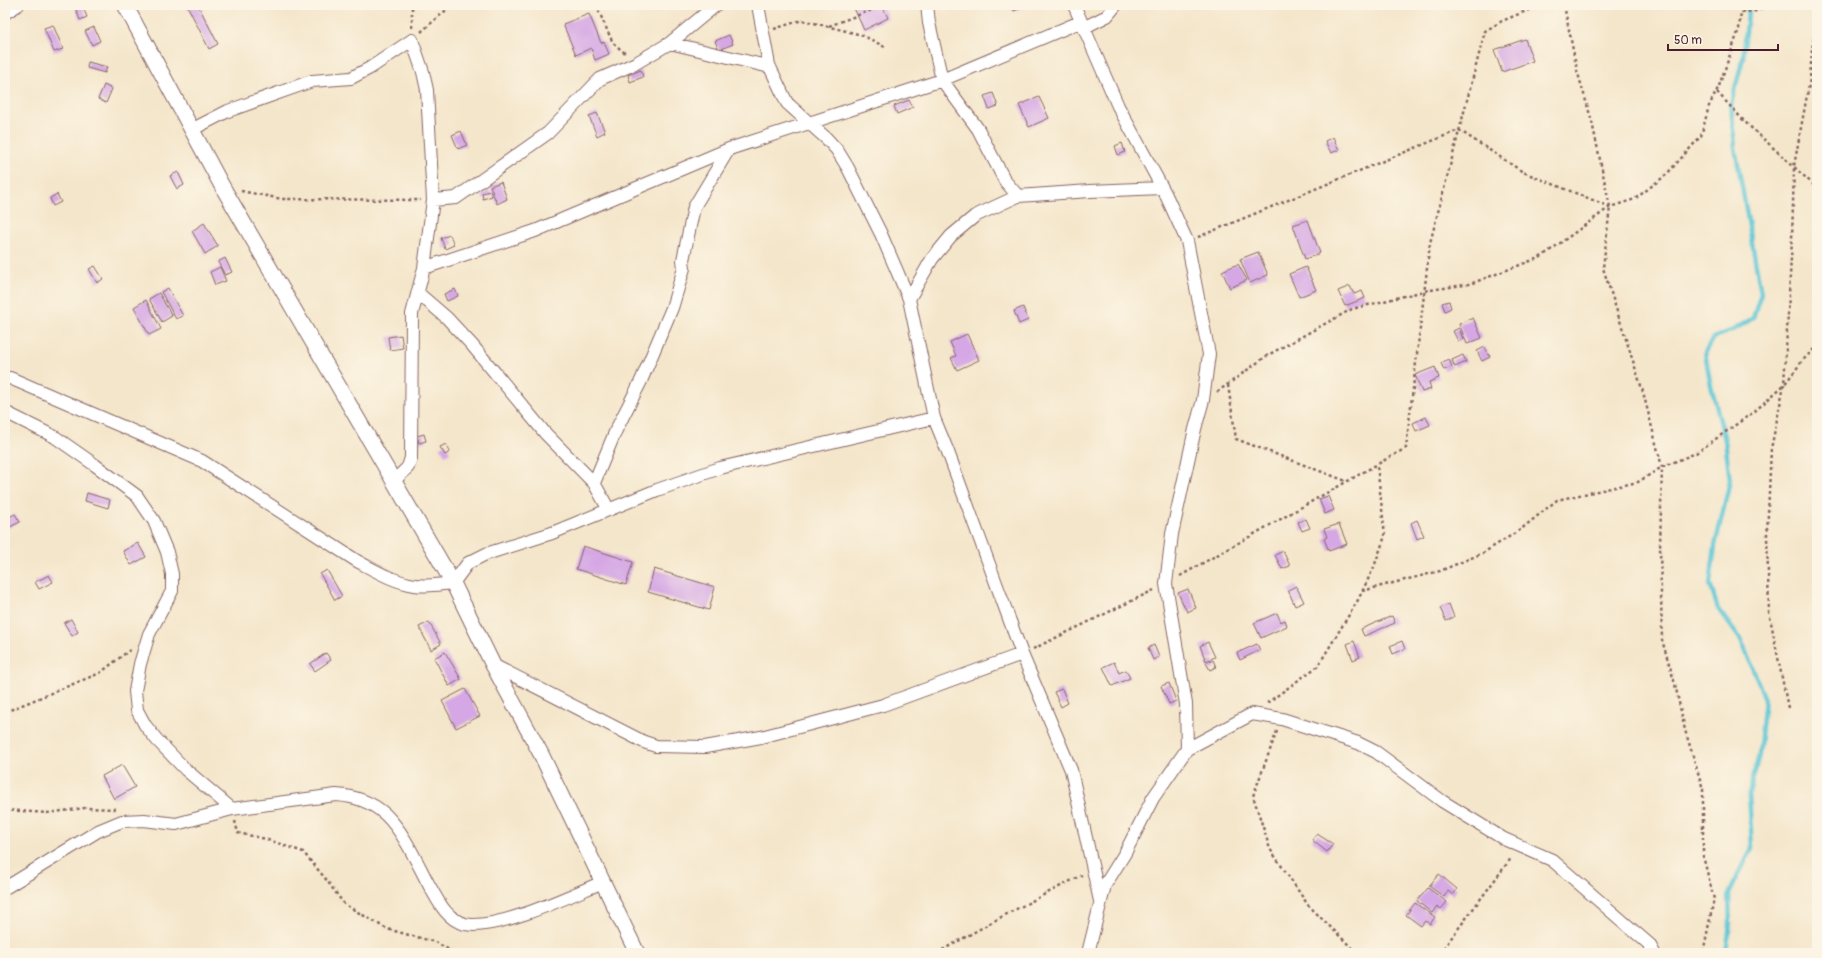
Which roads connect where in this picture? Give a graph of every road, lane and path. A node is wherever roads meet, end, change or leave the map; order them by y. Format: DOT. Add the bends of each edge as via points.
graph roads {
  1 [pos="18,5"];
  2 [pos="125,5"];
  3 [pos="412,5"];
  4 [pos="452,5"];
  5 [pos="596,5"];
  6 [pos="716,5"];
  7 [pos="758,5"];
  8 [pos="886,5"];
  9 [pos="926,5"];
  10 [pos="1074,5"];
  11 [pos="1116,5"];
  12 [pos="1533,5"];
  13 [pos="1564,5"];
  14 [pos="1766,5"];
  15 [pos="5,13"];
  16 [pos="1817,19"];
  17 [pos="1081,25"];
  18 [pos="828,26"];
  19 [pos="764,32"];
  20 [pos="412,40"];
  21 [pos="670,43"];
  22 [pos="885,47"];
  23 [pos="636,63"];
  24 [pos="770,68"];
  25 [pos="942,80"];
  26 [pos="1717,92"];
  27 [pos="810,123"];
  28 [pos="191,130"];
  29 [pos="1459,130"];
  30 [pos="730,148"];
  31 [pos="1794,166"];
  32 [pos="222,186"];
  33 [pos="1162,188"];
  34 [pos="1817,188"];
  35 [pos="1018,196"];
  36 [pos="434,200"];
  37 [pos="1610,207"];
  38 [pos="1187,241"];
  39 [pos="424,268"];
  40 [pos="1424,291"];
  41 [pos="418,293"];
  42 [pos="908,299"];
  43 [pos="1817,346"];
  44 [pos="7,376"];
  45 [pos="1784,384"];
  46 [pos="1228,385"];
  47 [pos="1202,400"];
  48 [pos="5,412"];
  49 [pos="934,418"];
  50 [pos="1377,465"];
  51 [pos="1662,467"];
  52 [pos="394,481"];
  53 [pos="1347,481"];
  54 [pos="594,483"];
  55 [pos="609,510"];
  56 [pos="453,583"];
  57 [pos="1166,584"];
  58 [pos="1362,592"];
  59 [pos="150,634"];
  60 [pos="1022,654"];
  61 [pos="493,665"];
  62 [pos="1788,708"];
  63 [pos="5,712"];
  64 [pos="1252,714"];
  65 [pos="1282,719"];
  66 [pos="1187,749"];
  67 [pos="120,809"];
  68 [pos="232,809"];
  69 [pos="5,810"];
  70 [pos="1520,847"];
  71 [pos="1093,869"];
  72 [pos="603,882"];
  73 [pos="5,888"];
  74 [pos="1101,903"];
  75 [pos="455,953"];
  76 [pos="637,953"];
  77 [pos="937,953"];
  78 [pos="1088,953"];
  79 [pos="1357,953"];
  80 [pos="1440,953"];
  81 [pos="1654,953"];
  82 [pos="1703,953"];
  1 -- 15 [label="street"];
  2 -- 28 [label="street"];
  3 -- 20 [label="path"];
  4 -- 20 [label="path"];
  5 -- 23 [label="path" via="613,43"];
  6 -- 21 [label="street"];
  7 -- 19 [label="street"];
  8 -- 18 [label="path"];
  9 -- 25 [label="street"];
  10 -- 17 [label="street"];
  11 -- 17 [label="street" via="1107,16"];
  12 -- 29 [label="path" via="1531,9 1485,31"];
  13 -- 37 [label="path"];
  14 -- 37 [label="path" via="1758,11 1741,12 1739,29 1719,86 1709,106 1701,136 1666,175 1635,199"];
  16 -- 31 [label="path" via="1810,79"];
  17 -- 25 [label="street"];
  17 -- 33 [label="street" via="1118,106"];
  18 -- 19 [label="path" via="802,20"];
  18 -- 22 [label="path" via="862,35"];
  19 -- 24 [label="street"];
  20 -- 28 [label="street" via="351,78 312,81 228,111"];
  20 -- 36 [label="street" via="427,90"];
  21 -- 23 [label="street"];
  21 -- 24 [label="street"];
  23 -- 36 [label="street" via="600,79 548,133 466,192 456,198"];
  24 -- 27 [label="street" via="787,103"];
  25 -- 27 [label="street"];
  25 -- 35 [label="street" via="978,129 1005,181"];
  26 -- 31 [label="path" via="1744,122"];
  27 -- 30 [label="street"];
  27 -- 42 [label="street" via="837,150 848,168 882,234"];
  28 -- 32 [label="street"];
  29 -- 37 [label="path" via="1523,172"];
  29 -- 38 [label="path"];
  29 -- 40 [label="path" via="1430,243"];
  30 -- 39 [label="street" via="535,231"];
  30 -- 54 [label="street" via="694,208 682,260 684,268 672,308"];
  31 -- 34 [label="path"];
  31 -- 45 [label="path"];
  32 -- 36 [label="path" via="282,199"];
  32 -- 52 [label="street"];
  33 -- 35 [label="street"];
  33 -- 38 [label="street"];
  35 -- 42 [label="street" via="975,216 951,236 932,259"];
  36 -- 39 [label="street"];
  37 -- 40 [label="path" via="1540,257 1470,284"];
  37 -- 51 [label="path" via="1603,268 1643,392"];
  38 -- 47 [label="street" via="1209,354"];
  39 -- 41 [label="street"];
  40 -- 46 [label="path" via="1352,309 1268,355"];
  40 -- 50 [label="path" via="1406,448"];
  41 -- 52 [label="street" via="412,314 411,458 408,467"];
  41 -- 54 [label="street" via="447,318 544,433"];
  42 -- 49 [label="street"];
  43 -- 45 [label="path"];
  44 -- 56 [label="street" via="202,461 357,561 383,575 417,586"];
  45 -- 51 [label="path" via="1755,411 1696,452"];
  45 -- 62 [label="path" via="1772,449 1767,535 1769,612"];
  46 -- 47 [label="path"];
  46 -- 53 [label="path" via="1236,440"];
  47 -- 57 [label="street" via="1172,534"];
  48 -- 59 [label="street" via="55,437 95,465 137,496 154,521 167,552 172,574 172,591"];
  49 -- 55 [label="street" via="720,468"];
  49 -- 60 [label="street"];
  50 -- 53 [label="path"];
  50 -- 58 [label="path" via="1384,536 1374,567"];
  51 -- 58 [label="path" via="1638,482 1557,500 1520,530 1483,553 1440,571"];
  51 -- 82 [label="path" via="1662,640 1703,789 1703,856 1714,899"];
  52 -- 56 [label="street"];
  53 -- 57 [label="path"];
  54 -- 55 [label="street"];
  55 -- 56 [label="street" via="552,533 486,554 468,563"];
  56 -- 61 [label="street"];
  57 -- 60 [label="path"];
  57 -- 66 [label="street" via="1186,704"];
  58 -- 64 [label="path" via="1318,666"];
  59 -- 63 [label="path" via="100,673"];
  59 -- 68 [label="street" via="140,664 135,691 137,710 145,725 186,770"];
  60 -- 61 [label="street" via="883,705 760,738 705,747 656,746 644,742"];
  60 -- 71 [label="street" via="1071,770"];
  61 -- 72 [label="street" via="541,754"];
  64 -- 65 [label="street"];
  64 -- 66 [label="street"];
  65 -- 70 [label="street" via="1358,743 1376,752 1442,801"];
  65 -- 79 [label="path" via="1253,796 1270,849 1308,905"];
  66 -- 74 [label="street" via="1154,798 1105,885"];
  67 -- 69 [label="path" via="85,808 47,813"];
  68 -- 72 [label="street" via="336,795 364,800 386,815 407,844 440,906 460,924 488,924 527,912"];
  68 -- 73 [label="street" via="176,824 144,820 122,821 98,831"];
  68 -- 75 [label="path" via="238,833 266,839 303,852 344,904 387,929 435,942"];
  70 -- 80 [label="path"];
  70 -- 81 [label="street" via="1552,860 1649,944"];
  71 -- 74 [label="street"];
  71 -- 77 [label="path"];
  72 -- 76 [label="street"];
  74 -- 78 [label="street"];
}
